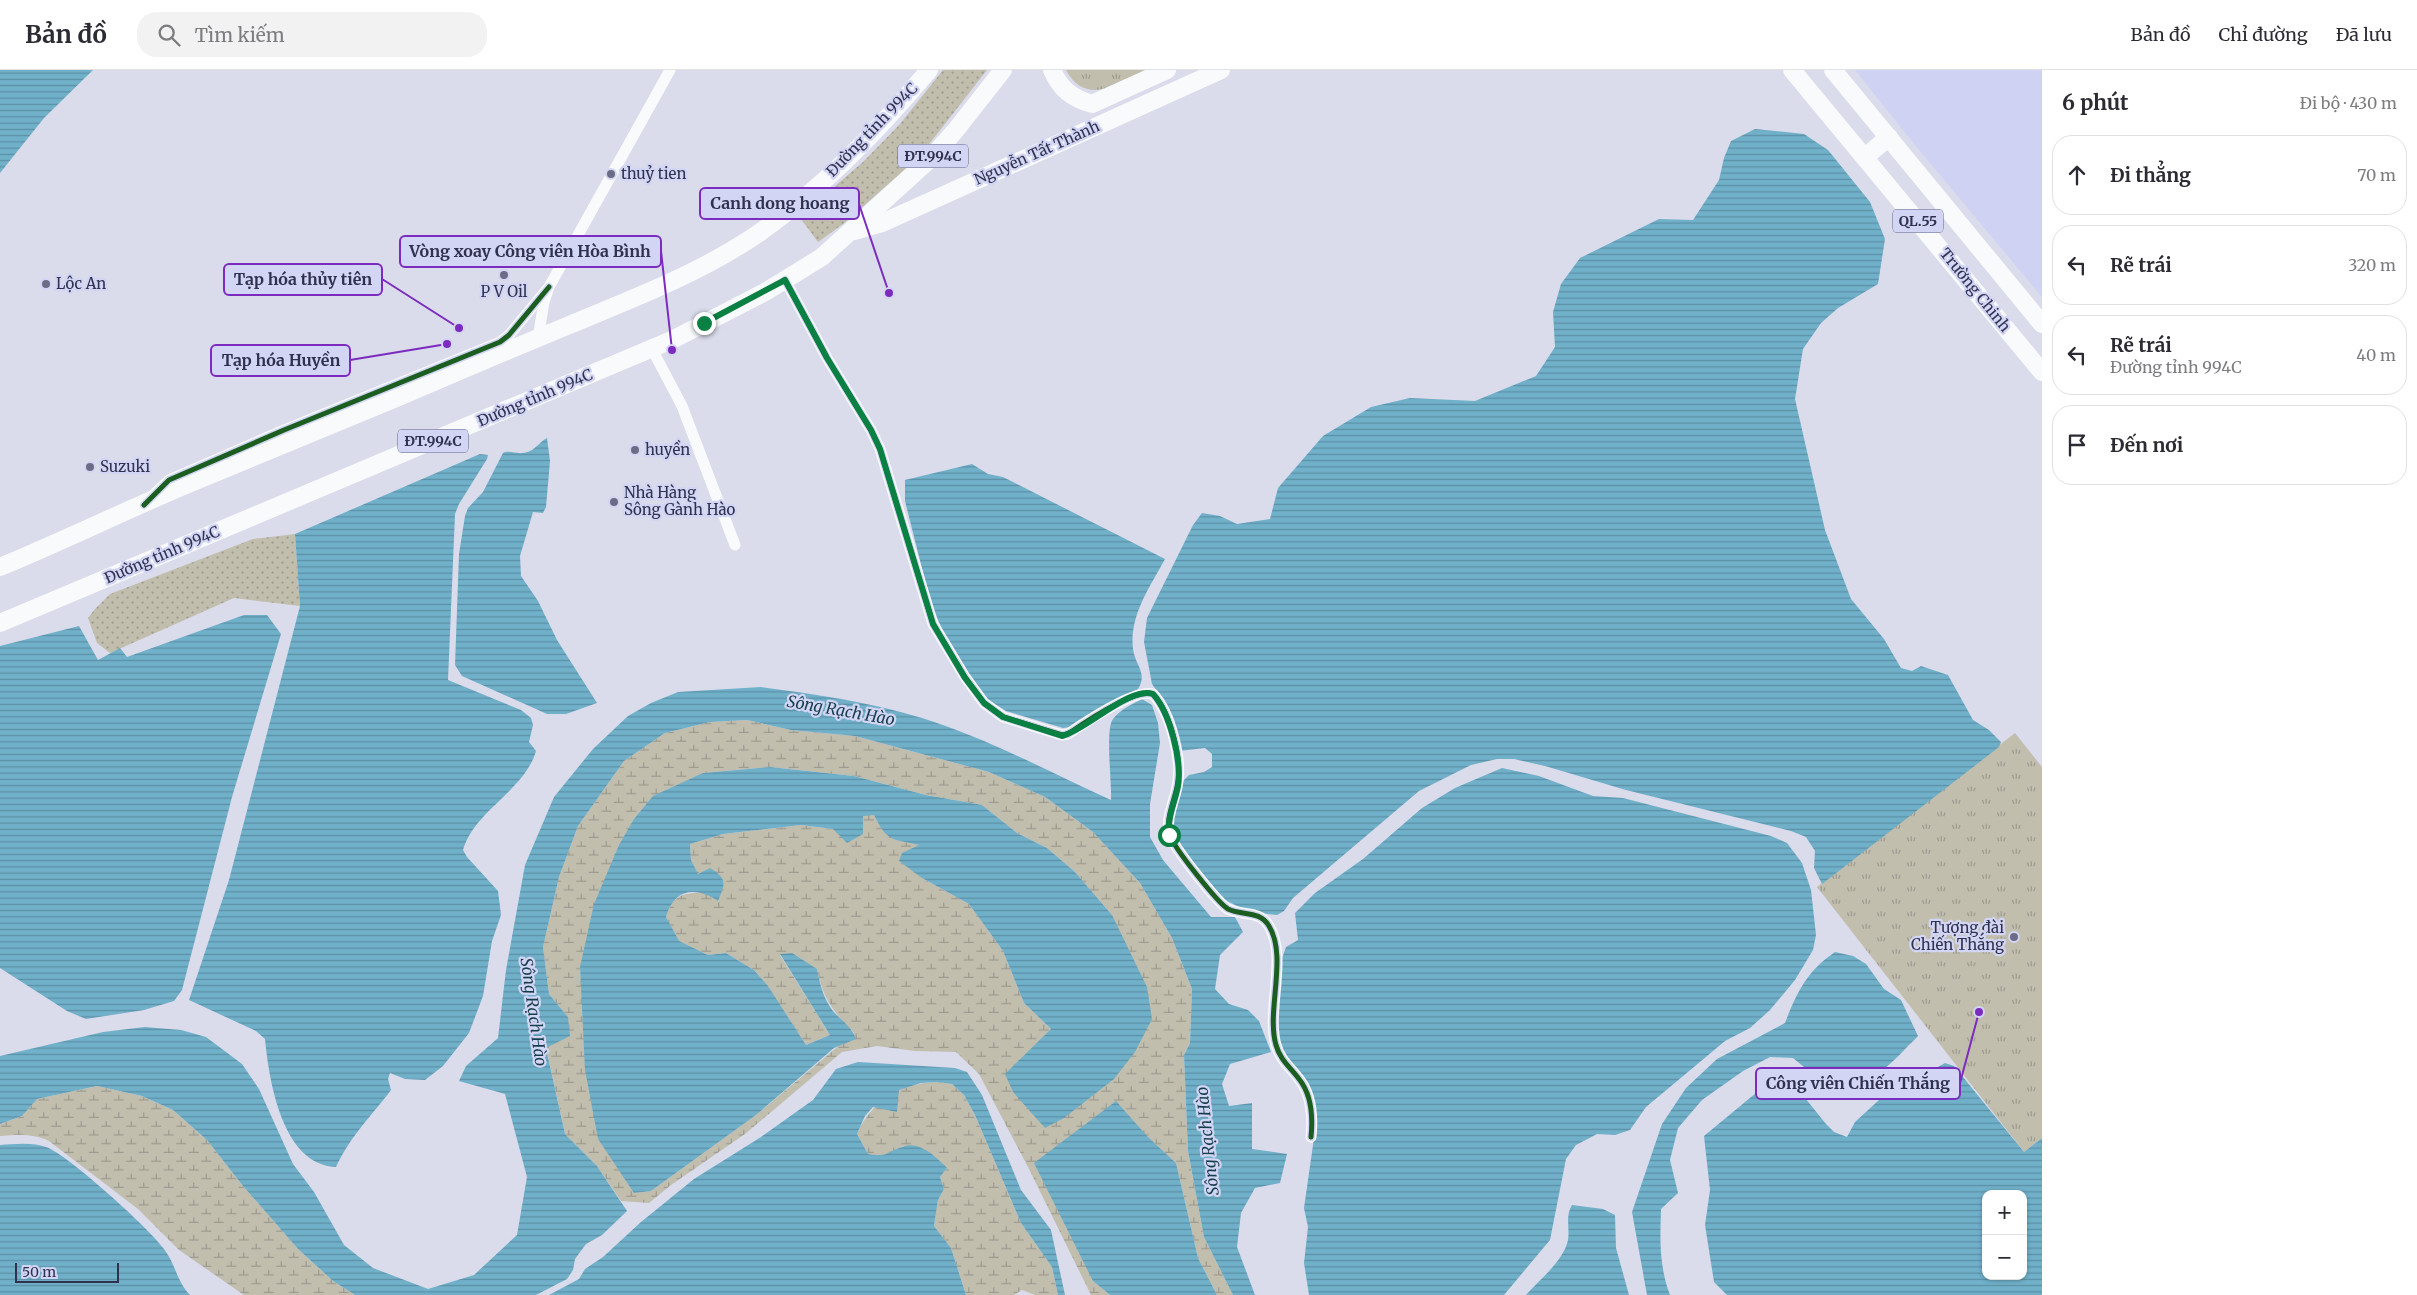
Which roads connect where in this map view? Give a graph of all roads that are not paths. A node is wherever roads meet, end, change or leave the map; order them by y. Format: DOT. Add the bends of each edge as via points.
graph roads {
  1 [pos="670,70"];
  2 [pos="929,70"];
  3 [pos="1003,70"];
  4 [pos="1052,70"];
  5 [pos="1167,70"];
  6 [pos="1221,70"];
  7 [pos="1792,70"];
  8 [pos="1833,70"];
  9 [pos="1092,104"];
  10 [pos="1102,124"];
  11 [pos="1889,137"];
  12 [pos="1866,157"];
  13 [pos="851,232"];
  14 [pos="785,280"];
  15 [pos="549,287"];
  16 [pos="2042,324"];
  17 [pos="538,338"];
  18 [pos="652,349"];
  19 [pos="2042,372"];
  20 [pos="144,505"];
  21 [pos="736,545"];
  22 [pos="0,567"];
  23 [pos="0,623"];
  24 [pos="1311,1137"];
  1 -- 15 [label="street"];
  2 -- 17 [label="main road, Đường tỉnh 994C" via="850,156 758,234 682,277"];
  3 -- 13 [label="main road, Đường tỉnh 994C / ĐT.994C" via="956,131"];
  4 -- 9 [label="main road, Nguyễn Tất Thành" via="1062,88 1075,98"];
  5 -- 9 [label="main road, Nguyễn Tất Thành"];
  6 -- 10 [label="main road, Nguyễn Tất Thành"];
  7 -- 12 [label="main road, Trường Chinh / QL.55"];
  8 -- 11 [label="main road, Trường Chinh / QL.55"];
  9 -- 10 [label="main road"];
  10 -- 13 [label="main road, Nguyễn Tất Thành" via="882,223"];
  11 -- 12 [label="main road"];
  11 -- 16 [label="main road, Trường Chinh / QL.55"];
  12 -- 19 [label="main road, Trường Chinh / QL.55"];
  13 -- 14 [label="main road, Đường tỉnh 994C / ĐT.994C" via="822,257"];
  14 -- 18 [label="main road, Đường tỉnh 994C / ĐT.994C"];
  14 -- 24 [label="street" via="871,430 900,510 933,624 984,703 1003,717 1062,736 1142,694 1153,694 1158,700 1174,738 1179,779 1169,835 1183,857 1226,906 1258,916 1269,926 1277,966 1276,1045 1284,1062 1304,1087 1312,1114"];
  15 -- 17 [label="street"];
  15 -- 20 [label="street" via="500,342 168,480"];
  17 -- 20 [label="main road, Đường tỉnh 994C"];
  18 -- 21 [label="street" via="682,406"];
  18 -- 23 [label="main road, Đường tỉnh 994C / ĐT.994C"];
  20 -- 22 [label="main road, Đường tỉnh 994C"];
}
